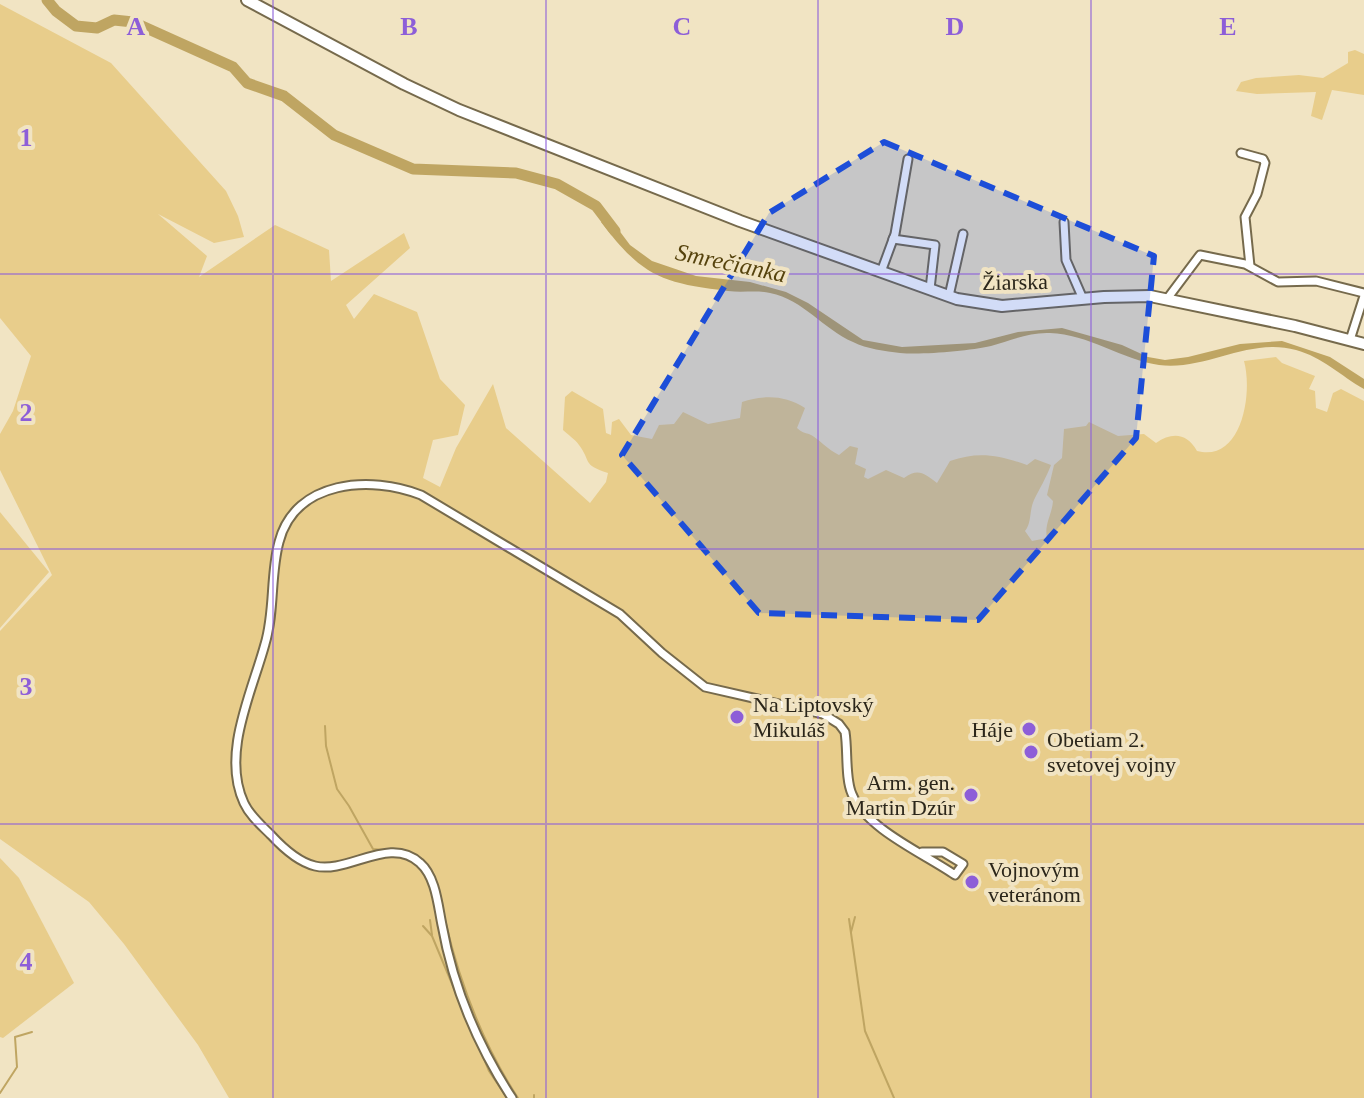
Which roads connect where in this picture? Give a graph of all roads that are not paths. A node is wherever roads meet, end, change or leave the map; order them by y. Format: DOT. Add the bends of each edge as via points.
graph roads {
  1 [pos="247,0"];
  2 [pos="1241,153"];
  3 [pos="908,159"];
  4 [pos="1064,222"];
  5 [pos="963,234"];
  6 [pos="893,239"];
  7 [pos="1250,266"];
  8 [pos="881,272"];
  9 [pos="930,289"];
  10 [pos="1364,295"];
  11 [pos="949,296"];
  12 [pos="1083,299"];
  13 [pos="1167,299"];
  14 [pos="1350,340"];
  15 [pos="1364,344"];
  16 [pos="922,852"];
  17 [pos="512,1098"];
  1 -- 8 [label="street, Žiarska" via="443,104"];
  2 -- 7 [label="street" via="1265,163 1245,217"];
  3 -- 6 [label="street"];
  4 -- 12 [label="street" via="1066,260"];
  5 -- 11 [label="street"];
  6 -- 8 [label="street"];
  6 -- 9 [label="street" via="935,245"];
  7 -- 10 [label="street" via="1278,282 1316,281"];
  7 -- 13 [label="street" via="1200,255"];
  8 -- 9 [label="street, Žiarska"];
  9 -- 11 [label="street, Žiarska"];
  10 -- 14 [label="street"];
  11 -- 12 [label="street, Žiarska" via="1002,306"];
  12 -- 13 [label="street, Žiarska"];
  13 -- 14 [label="street, Žiarska"];
  14 -- 15 [label="street, Žiarska"];
  16 -- 16 [label="street" via="955,875 963,864 943,852"];
  16 -- 17 [label="street" via="882,830 859,806 850,792 845,732 831,718 705,687 620,614 421,495 365,483 316,496 296,512 279,540 271,622 238,744 238,787 254,818 305,863 335,867 394,854 422,864 432,883 456,986"];
}
